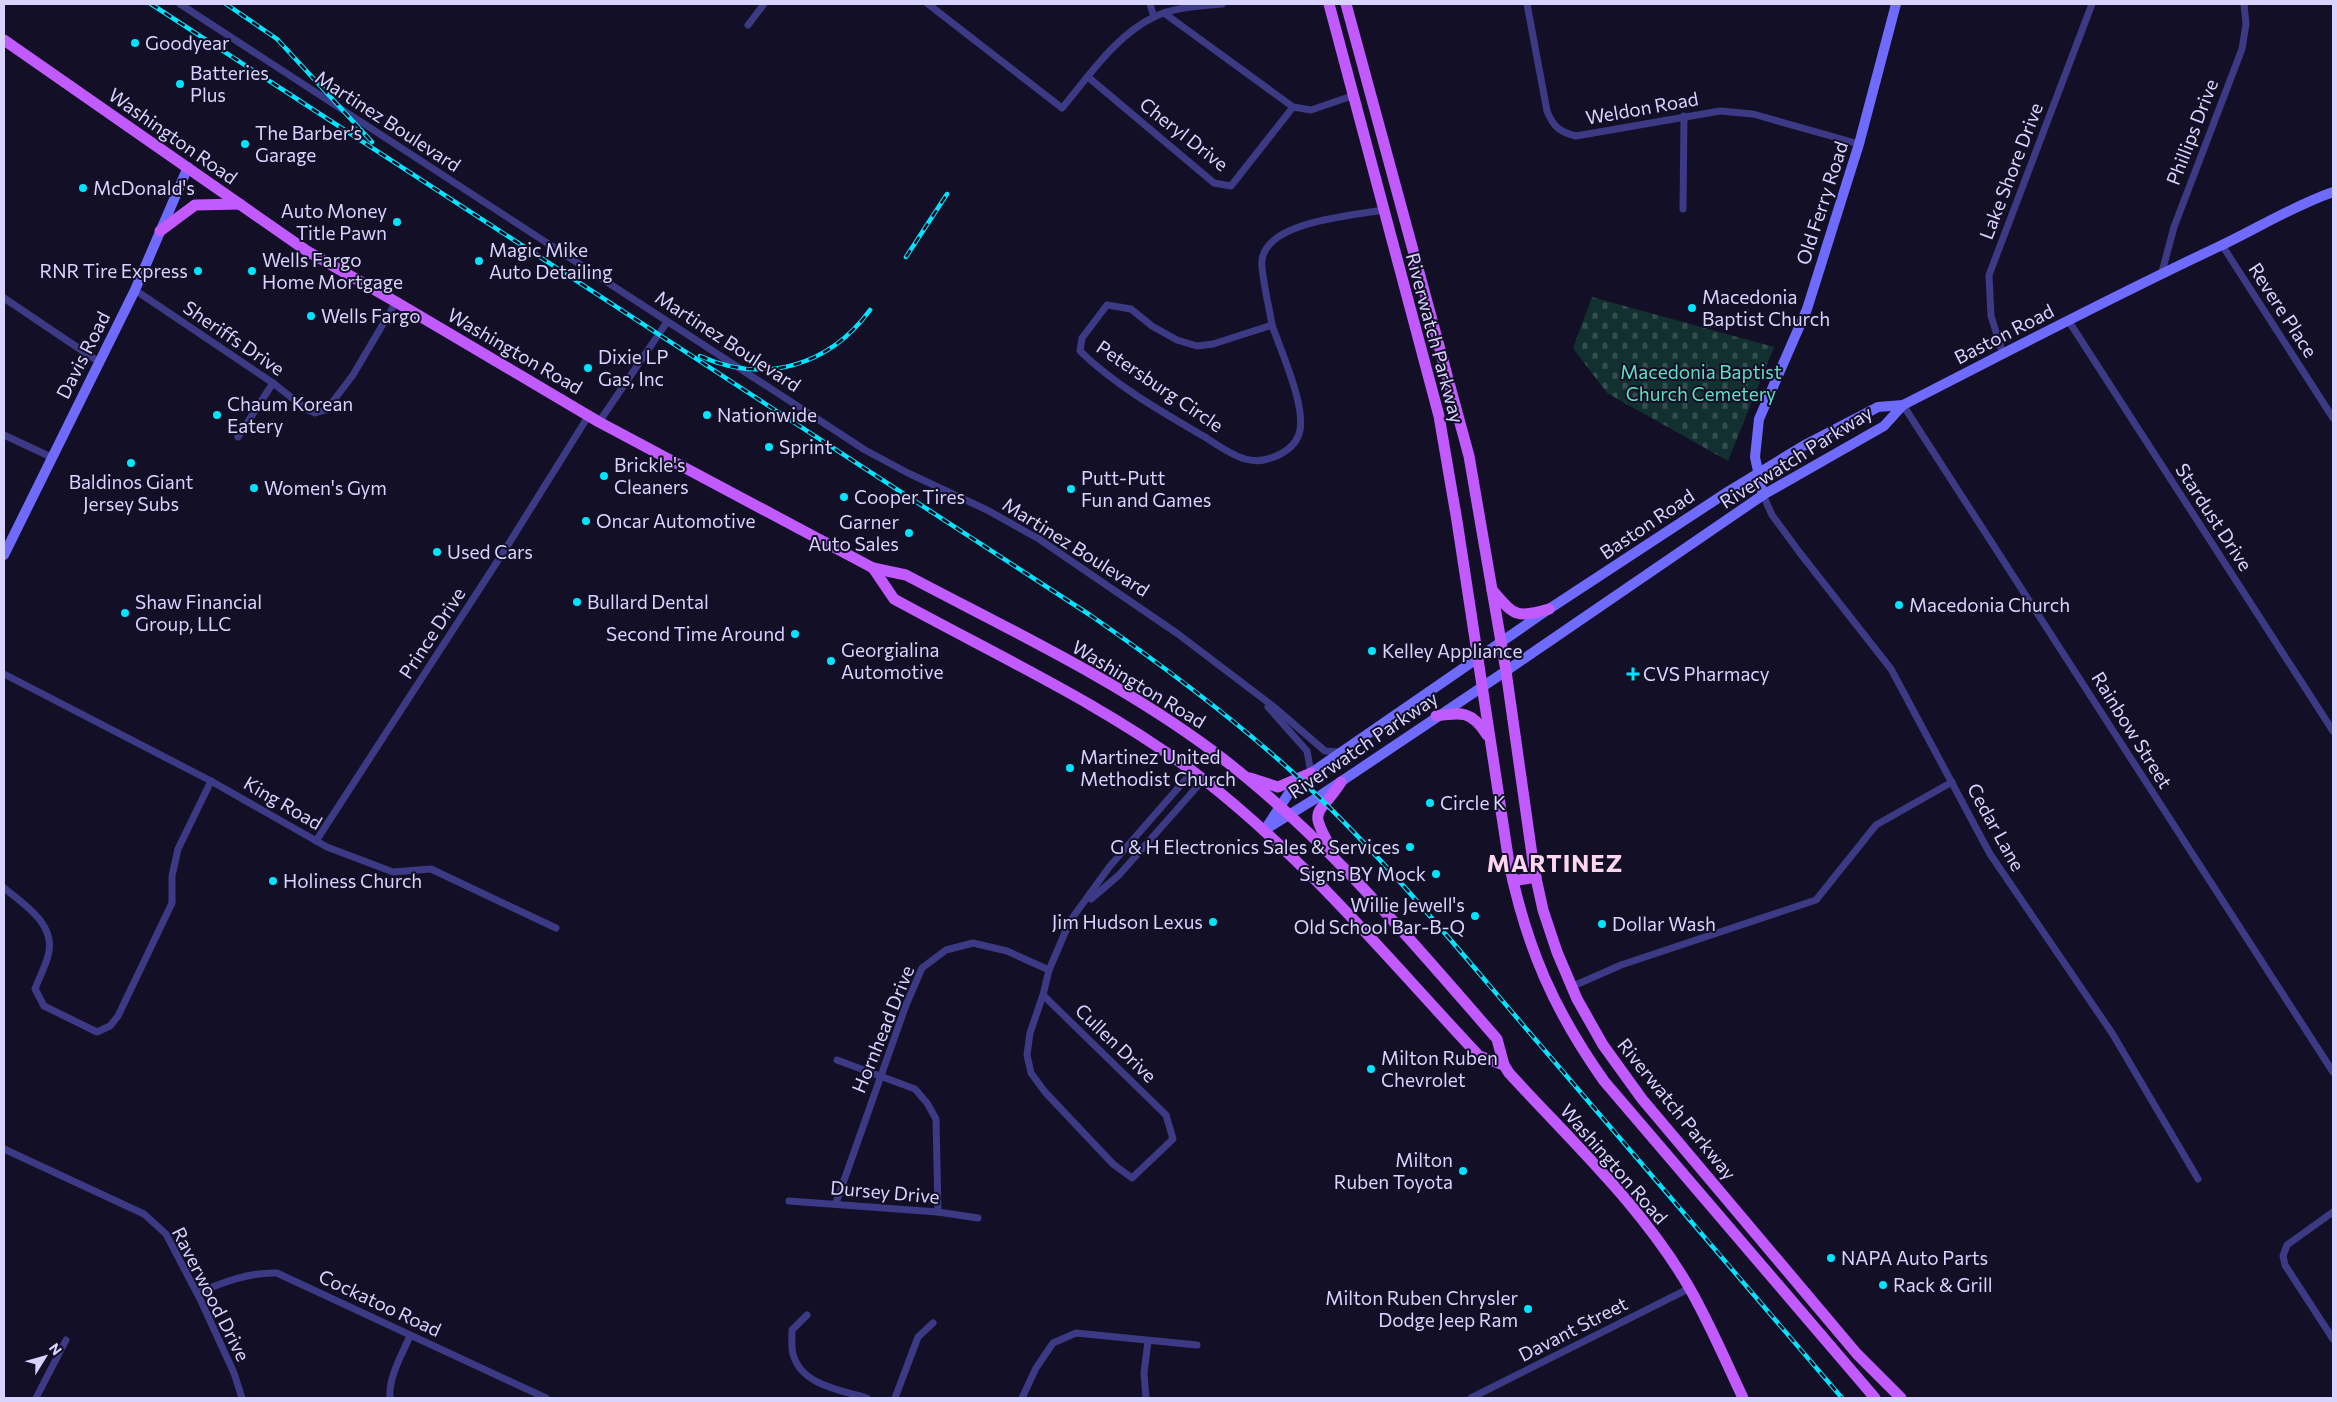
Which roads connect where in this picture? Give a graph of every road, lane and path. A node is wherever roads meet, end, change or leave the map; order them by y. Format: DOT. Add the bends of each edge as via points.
graph roads {
  1 [pos="180,4"];
  2 [pos="764,4"];
  3 [pos="928,4"];
  4 [pos="1150,4"];
  5 [pos="1222,4"];
  6 [pos="1329,4"];
  7 [pos="1346,4"];
  8 [pos="1527,4"];
  9 [pos="1896,4"];
  10 [pos="2092,4"];
  11 [pos="2244,4"];
  12 [pos="1164,13"];
  13 [pos="1154,17"];
  14 [pos="748,25"];
  15 [pos="4,40"];
  16 [pos="1088,77"];
  17 [pos="1352,96"];
  18 [pos="1293,107"];
  19 [pos="1684,116"];
  20 [pos="1859,144"];
  21 [pos="188,167"];
  22 [pos="2333,192"];
  23 [pos="240,204"];
  24 [pos="1683,209"];
  25 [pos="1383,210"];
  26 [pos="160,231"];
  27 [pos="2222,245"];
  28 [pos="2162,272"];
  29 [pos="135,290"];
  30 [pos="4,298"];
  31 [pos="396,302"];
  32 [pos="2068,320"];
  33 [pos="668,322"];
  34 [pos="1272,324"];
  35 [pos="2003,354"];
  36 [pos="99,362"];
  37 [pos="273,383"];
  38 [pos="1903,405"];
  39 [pos="589,415"];
  40 [pos="2333,418"];
  41 [pos="599,422"];
  42 [pos="4,435"];
  43 [pos="238,437"];
  44 [pos="51,457"];
  45 [pos="1758,473"];
  46 [pos="1763,495"];
  47 [pos="4,555"];
  48 [pos="873,568"];
  49 [pos="1491,588"];
  50 [pos="1549,609"];
  51 [pos="1501,644"];
  52 [pos="1477,660"];
  53 [pos="1506,671"];
  54 [pos="4,674"];
  55 [pos="1481,687"];
  56 [pos="1261,699"];
  57 [pos="1436,716"];
  58 [pos="2333,731"];
  59 [pos="1490,740"];
  60 [pos="1342,752"];
  61 [pos="1192,772"];
  62 [pos="1312,773"];
  63 [pos="1244,776"];
  64 [pos="211,780"];
  65 [pos="1203,780"];
  66 [pos="1341,782"];
  67 [pos="1952,782"];
  68 [pos="1280,806"];
  69 [pos="1290,815"];
  70 [pos="1264,831"];
  71 [pos="316,842"];
  72 [pos="1338,860"];
  73 [pos="1536,877"];
  74 [pos="1513,881"];
  75 [pos="4,888"];
  76 [pos="1083,905"];
  77 [pos="556,928"];
  78 [pos="1049,970"];
  79 [pos="1571,987"];
  80 [pos="1043,996"];
  81 [pos="837,1060"];
  82 [pos="1504,1065"];
  83 [pos="2333,1072"];
  84 [pos="880,1076"];
  85 [pos="4,1149"];
  86 [pos="2198,1179"];
  87 [pos="789,1201"];
  88 [pos="836,1204"];
  89 [pos="938,1212"];
  90 [pos="2333,1212"];
  91 [pos="978,1218"];
  92 [pos="1690,1288"];
  93 [pos="197,1293"];
  94 [pos="807,1315"];
  95 [pos="933,1323"];
  96 [pos="410,1336"];
  97 [pos="2333,1339"];
  98 [pos="66,1340"];
  99 [pos="1148,1341"];
  100 [pos="1197,1345"];
  101 [pos="36,1398"];
  102 [pos="242,1398"];
  103 [pos="390,1398"];
  104 [pos="546,1398"];
  105 [pos="867,1398"];
  106 [pos="895,1398"];
  107 [pos="1022,1398"];
  108 [pos="1146,1398"];
  109 [pos="1471,1398"];
  110 [pos="1743,1398"];
  111 [pos="1874,1398"];
  112 [pos="1901,1398"];
  1 -- 33 [label="street, Martinez Boulevard"];
  2 -- 14 [label="street"];
  3 -- 16 [label="street" via="1062,108"];
  4 -- 13 [label="street"];
  5 -- 12 [label="street"];
  6 -- 17 [label="main road, Riverwatch Parkway"];
  7 -- 49 [label="main road, Riverwatch Parkway" via="1458,411"];
  8 -- 19 [label="street, Weldon Road" via="1547,111 1552,124 1563,133 1576,136"];
  9 -- 20 [label="main road, Old Ferry Road"];
  10 -- 35 [label="street, Lake Shore Drive" via="1989,275 1991,316"];
  11 -- 28 [label="street, Phillips Drive" via="2246,24 2242,49 2174,227"];
  12 -- 13 [label="street"];
  12 -- 18 [label="street"];
  13 -- 16 [label="street" via="1107,54"];
  15 -- 21 [label="main road, Washington Road"];
  16 -- 18 [label="street, Cheryl Drive" via="1214,183 1231,186"];
  17 -- 18 [label="street" via="1311,110"];
  17 -- 25 [label="main road, Riverwatch Parkway"];
  19 -- 20 [label="street, Weldon Road" via="1738,111"];
  19 -- 24 [label="street"];
  20 -- 45 [label="main road, Old Ferry Road" via="1807,309 1759,419 1755,457"];
  21 -- 23 [label="main road, Washington Road"];
  21 -- 26 [label="main road, Davis Road"];
  22 -- 27 [label="main road, Baston Road" via="2308,201"];
  23 -- 26 [label="main road" via="195,204"];
  23 -- 31 [label="main road, Washington Road" via="307,251"];
  25 -- 34 [label="street, Petersburg Circle" via="1303,224 1273,238 1262,260"];
  25 -- 52 [label="main road, Riverwatch Parkway" via="1439,416"];
  26 -- 29 [label="main road, Davis Road"];
  27 -- 28 [label="main road, Baston Road"];
  27 -- 40 [label="street, Revere Place"];
  28 -- 32 [label="main road, Baston Road"];
  29 -- 36 [label="main road, Davis Road"];
  29 -- 37 [label="street, Sheriffs Drive"];
  30 -- 36 [label="street"];
  31 -- 37 [label="street, Sheriffs Drive" via="353,374 325,410 315,413 306,409"];
  31 -- 39 [label="main road, Washington Road"];
  32 -- 35 [label="main road, Baston Road"];
  32 -- 58 [label="street, Stardust Drive"];
  33 -- 41 [label="street"];
  33 -- 56 [label="street, Martinez Boulevard" via="887,463 987,510 1039,539 1178,634"];
  34 -- 34 [label="street, Petersburg Circle" via="1213,344 1197,346 1177,340 1152,326 1131,309 1107,305 1082,338 1080,351 1097,367 1168,416 1230,452 1246,460 1272,459 1289,449 1300,432 1300,412"];
  35 -- 38 [label="main road, Baston Road"];
  36 -- 44 [label="main road, Davis Road"];
  37 -- 43 [label="street"];
  38 -- 45 [label="main road, Baston Road" via="1878,408"];
  38 -- 46 [label="main road, Riverwatch Parkway" via="1884,426"];
  38 -- 83 [label="street, Rainbow Street"];
  39 -- 41 [label="main road, Washington Road"];
  39 -- 71 [label="street, Prince Drive"];
  41 -- 48 [label="main road, Washington Road"];
  42 -- 44 [label="street"];
  44 -- 47 [label="main road, Davis Road"];
  45 -- 46 [label="main road, Old Ferry Road"];
  45 -- 50 [label="main road, Baston Road"];
  46 -- 53 [label="main road, Riverwatch Parkway"];
  46 -- 67 [label="street, Cedar Lane" via="1772,515 1891,669"];
  48 -- 61 [label="main road, Washington Road" via="894,599 1103,713"];
  48 -- 63 [label="main road, Washington Road" via="906,575 1116,687 1188,733"];
  49 -- 50 [label="main road" via="1510,611 1522,615"];
  49 -- 51 [label="main road, Riverwatch Parkway"];
  50 -- 51 [label="main road, Baston Road"];
  51 -- 52 [label="main road, Baston Road"];
  51 -- 53 [label="main road, Riverwatch Parkway"];
  52 -- 55 [label="main road, Riverwatch Parkway"];
  52 -- 60 [label="main road, Baston Road"];
  53 -- 55 [label="main road, Riverwatch Parkway"];
  53 -- 73 [label="main road, Riverwatch Parkway"];
  54 -- 64 [label="street, King Road"];
  55 -- 57 [label="main road, Riverwatch Parkway"];
  55 -- 59 [label="main road, Riverwatch Parkway"];
  56 -- 60 [label="street, Martinez Boulevard" via="1325,751"];
  56 -- 62 [label="street, Martinez Boulevard" via="1307,751"];
  57 -- 59 [label="main road" via="1457,713 1473,718"];
  57 -- 66 [label="main road, Riverwatch Parkway"];
  59 -- 74 [label="main road, Riverwatch Parkway"];
  60 -- 62 [label="main road, Baston Road"];
  61 -- 65 [label="main road, Washington Road"];
  61 -- 76 [label="street" via="1110,866"];
  62 -- 63 [label="main road" via="1278,787"];
  62 -- 68 [label="main road, Baston Road" via="1289,793"];
  63 -- 68 [label="main road, Washington Road"];
  64 -- 71 [label="street, King Road"];
  64 -- 75 [label="street" via="178,849 172,876 172,903 118,1016 110,1026 97,1032 44,1006 35,989 48,955 48,932 31,909"];
  65 -- 70 [label="main road, Washington Road"];
  65 -- 76 [label="street" via="1119,874"];
  66 -- 69 [label="main road, Riverwatch Parkway"];
  66 -- 72 [label="main road" via="1320,808 1318,819 1320,829"];
  67 -- 79 [label="street" via="1876,826 1816,900 1622,965"];
  67 -- 86 [label="street, Cedar Lane" via="2000,870 2112,1033"];
  68 -- 69 [label="main road, Washington Road"];
  68 -- 70 [label="main road, Baston Road"];
  69 -- 70 [label="main road, Riverwatch Parkway"];
  69 -- 72 [label="main road, Washington Road"];
  70 -- 82 [label="main road, Washington Road" via="1329,892 1480,1056"];
  71 -- 77 [label="street, King Road" via="393,872 431,869"];
  72 -- 82 [label="main road, Washington Road" via="1497,1039"];
  73 -- 74 [label="main road"];
  73 -- 79 [label="main road, Riverwatch Parkway" via="1543,910"];
  74 -- 111 [label="main road, Riverwatch Parkway" via="1530,946 1550,994 1604,1081"];
  76 -- 78 [label="street" via="1070,921"];
  78 -- 80 [label="street"];
  78 -- 84 [label="street, Hornhead Drive" via="1007,951 973,943 946,950 922,968"];
  79 -- 112 [label="main road, Riverwatch Parkway" via="1603,1045 1642,1099 1851,1346"];
  80 -- 80 [label="street, Cullen Drive" via="1030,1033 1027,1055 1031,1073 1113,1164 1132,1178 1174,1139 1166,1115"];
  81 -- 84 [label="street"];
  82 -- 92 [label="main road, Washington Road" via="1630,1203"];
  84 -- 88 [label="street, Hornhead Drive"];
  84 -- 89 [label="street" via="915,1089 936,1119"];
  85 -- 93 [label="street, Raverwood Drive" via="144,1214 166,1234"];
  87 -- 88 [label="street, Dursey Drive"];
  88 -- 89 [label="street, Dursey Drive"];
  89 -- 91 [label="street, Dursey Drive"];
  90 -- 97 [label="street" via="2287,1245 2283,1256 2285,1265"];
  92 -- 109 [label="street, Davant Street"];
  92 -- 110 [label="main road, Washington Road"];
  93 -- 96 [label="street, Cockatoo Road" via="262,1272 277,1273"];
  93 -- 102 [label="street, Raverwood Drive"];
  94 -- 105 [label="street" via="792,1330 792,1352 798,1368 814,1381"];
  95 -- 106 [label="street" via="918,1337"];
  96 -- 103 [label="street" via="389,1390"];
  96 -- 104 [label="street, Cockatoo Road"];
  98 -- 101 [label="street"];
  99 -- 100 [label="street"];
  99 -- 107 [label="street" via="1076,1332 1053,1343 1036,1368"];
  99 -- 108 [label="street" via="1144,1373"];
}
